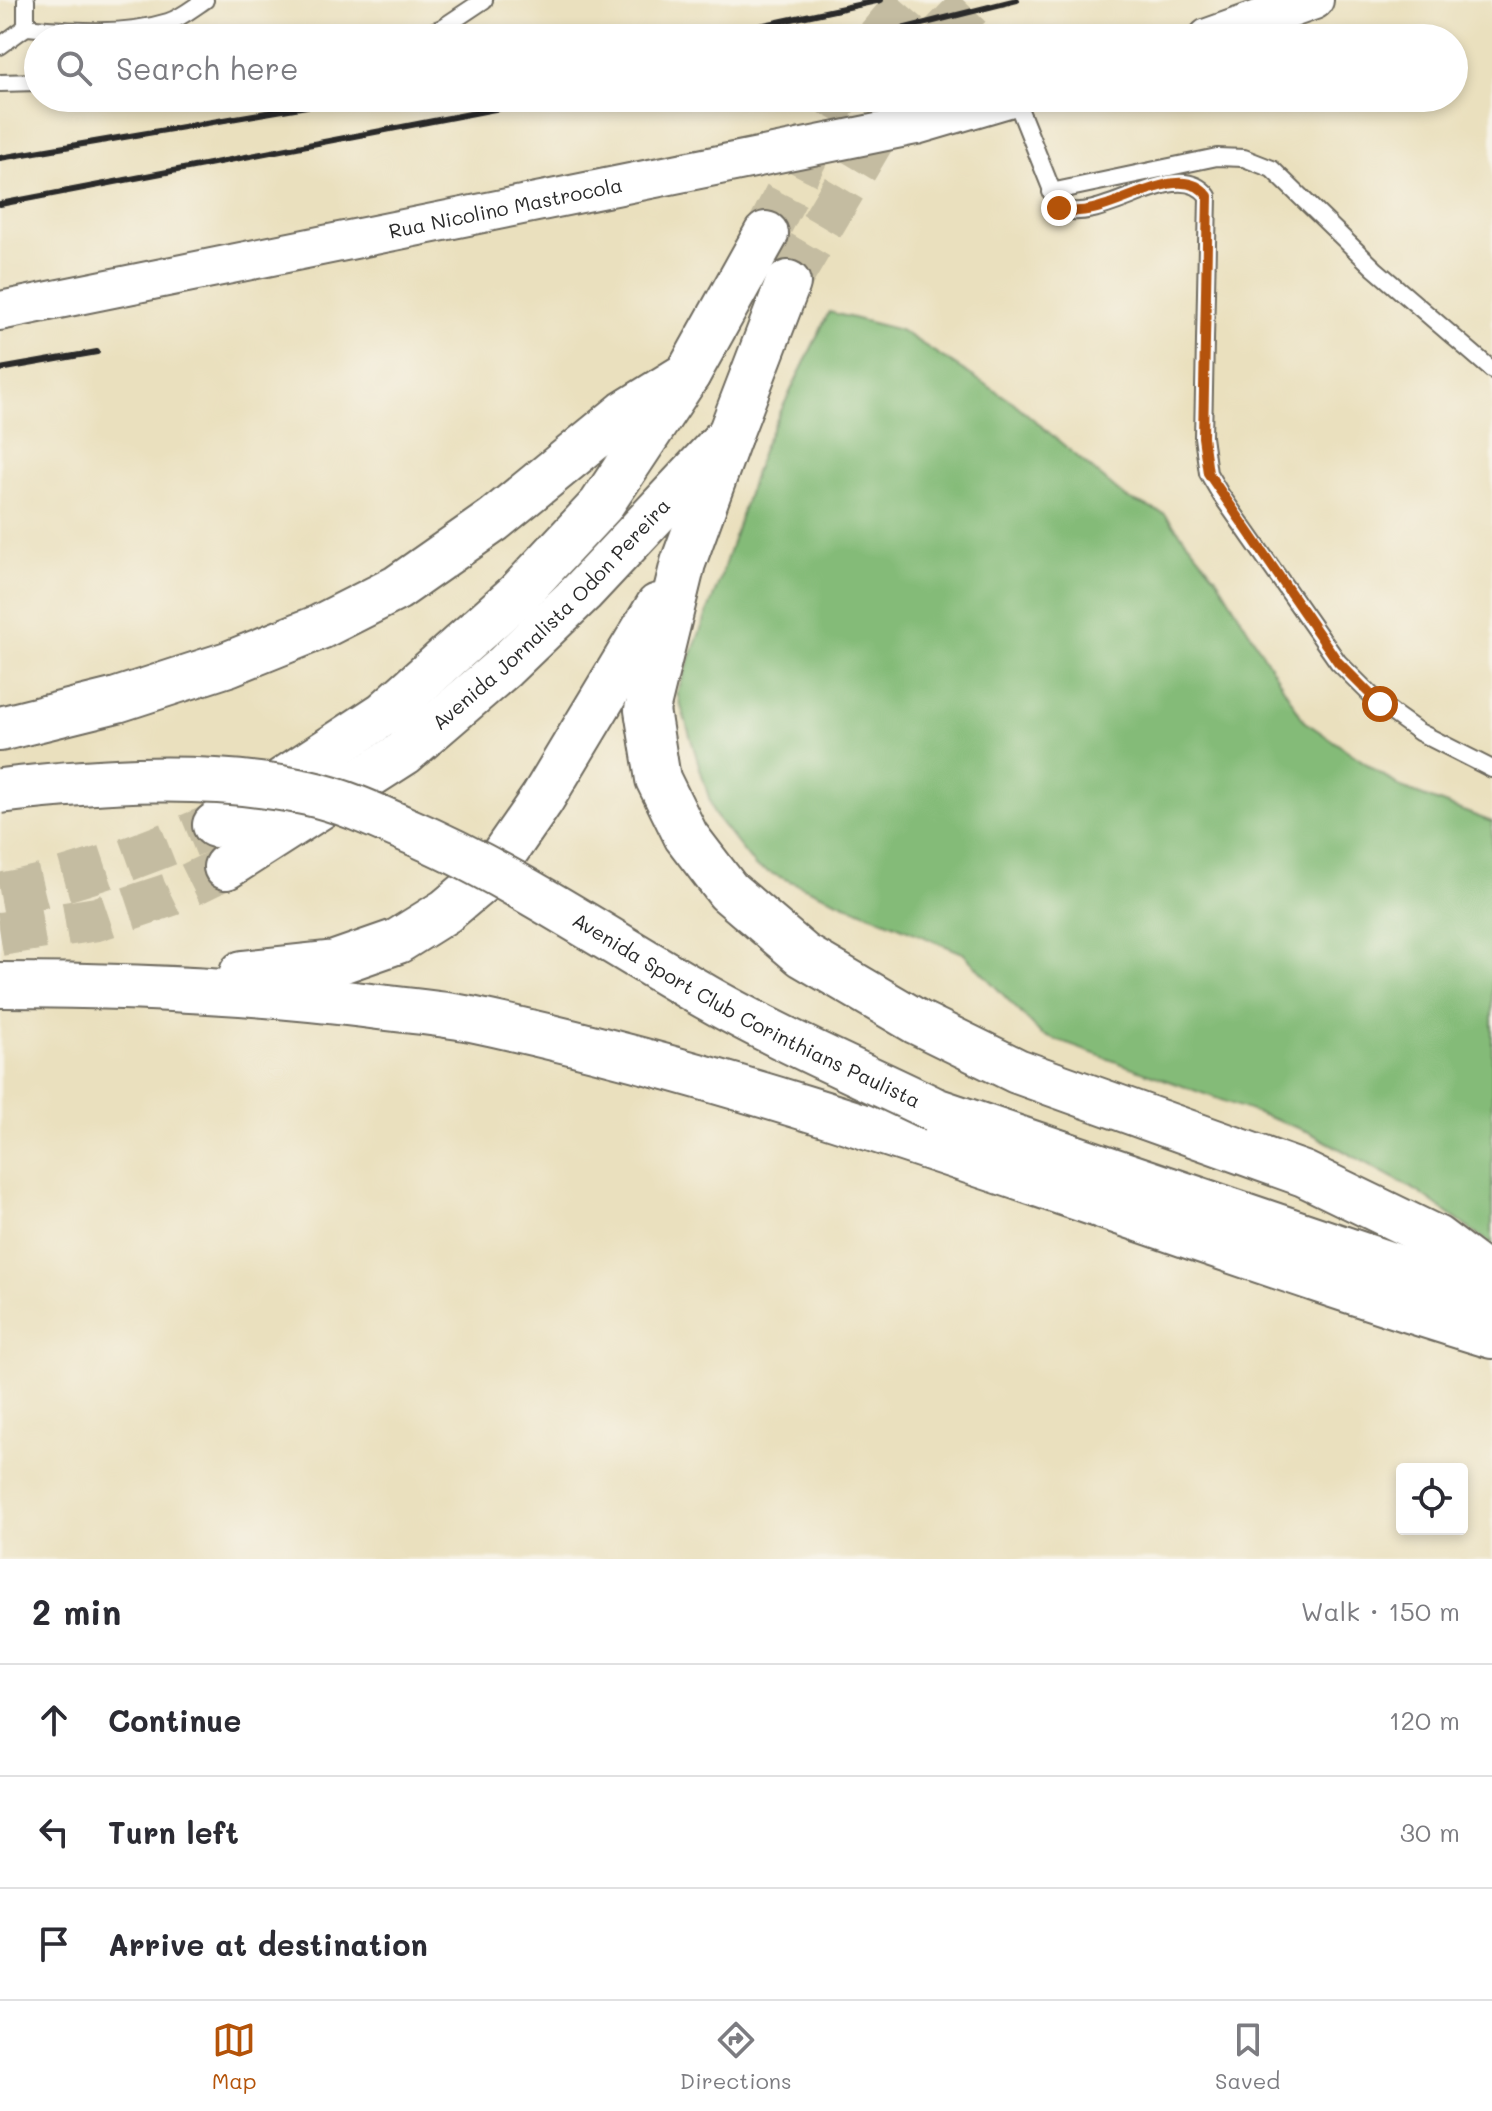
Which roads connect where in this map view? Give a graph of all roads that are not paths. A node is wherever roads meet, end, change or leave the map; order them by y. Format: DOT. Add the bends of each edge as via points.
graph roads {
  1 [pos="26,0"];
  2 [pos="205,0"];
  3 [pos="484,0"];
  4 [pos="1314,0"];
  5 [pos="26,24"];
  6 [pos="160,24"];
  7 [pos="448,24"];
  8 [pos="1252,24"];
  9 [pos="24,28"];
  10 [pos="0,46"];
  11 [pos="24,82"];
  12 [pos="0,83"];
  13 [pos="957,112"];
  14 [pos="1020,112"];
  15 [pos="1051,192"];
  16 [pos="766,234"];
  17 [pos="788,283"];
  18 [pos="0,311"];
  19 [pos="1492,370"];
  20 [pos="688,374"];
  21 [pos="730,434"];
  22 [pos="683,563"];
  23 [pos="0,729"];
  24 [pos="1492,769"];
  25 [pos="0,791"];
  26 [pos="215,825"];
  27 [pos="226,867"];
  28 [pos="0,985"];
  29 [pos="108,985"];
  30 [pos="1492,1280"];
  31 [pos="1492,1299"];
  32 [pos="1492,1336"];
  1 -- 5 [label="lane"];
  2 -- 6 [label="lane"];
  3 -- 7 [label="lane"];
  4 -- 8 [label="street"];
  9 -- 10 [label="lane"];
  11 -- 12 [label="lane"];
  13 -- 18 [label="street, Rua Nicolino Mastrocola" via="885,132"];
  14 -- 15 [label="lane"];
  15 -- 19 [label="lane" via="1217,157 1244,158 1272,169 1375,269"];
  15 -- 24 [label="lane" via="1059,208 1080,213 1163,185 1202,188 1208,196 1209,234 1203,437 1208,473 1356,683 1419,732"];
  16 -- 20 [label="main road, Avenida Jornalista Odon Pereira"];
  17 -- 21 [label="main road, Avenida Jornalista Odon Pereira"];
  20 -- 23 [label="main road" via="625,413 494,520 397,588 228,664 117,700"];
  20 -- 26 [label="main road, Avenida Jornalista Odon Pereira" via="601,505 518,594 385,713"];
  21 -- 22 [label="main road"];
  21 -- 27 [label="main road, Avenida Jornalista Odon Pereira" via="582,592 404,753"];
  22 -- 29 [label="main road" via="542,799 490,874 446,911 398,941 335,963"];
  22 -- 30 [label="main road" via="647,710 658,779 686,836 728,891 803,955 917,1022 1017,1071 1304,1174 1436,1238"];
  25 -- 31 [label="main road, Avenida Sport Club Corinthians Paulista, bridge" via="186,779 250,783 326,798 456,852 710,999 935,1110"];
  28 -- 29 [label="main road"];
  29 -- 32 [label="main road" via="275,994 467,1018 613,1053 819,1113"];
}
